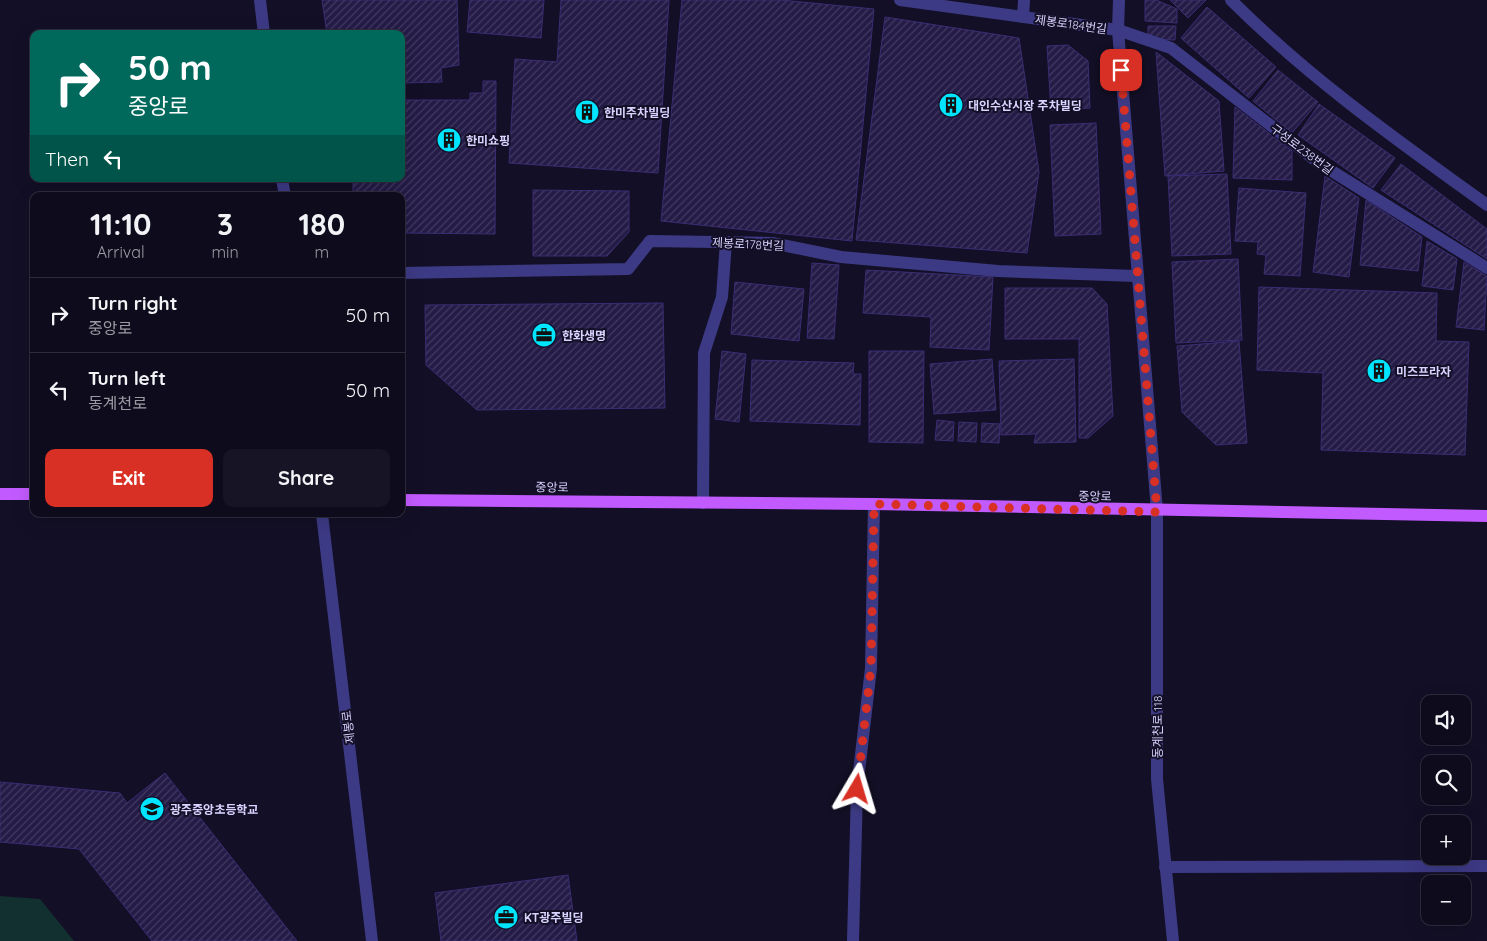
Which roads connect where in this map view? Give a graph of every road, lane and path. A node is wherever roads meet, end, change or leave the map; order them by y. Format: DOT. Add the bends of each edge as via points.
graph roads {
  1 [pos="260,0"];
  2 [pos="900,0"];
  3 [pos="1024,0"];
  4 [pos="1231,0"];
  5 [pos="1121,2"];
  6 [pos="1023,17"];
  7 [pos="264,30"];
  8 [pos="1118,30"];
  9 [pos="1487,205"];
  10 [pos="726,242"];
  11 [pos="1487,268"];
  12 [pos="405,273"];
  13 [pos="1136,276"];
  14 [pos="0,494"];
  15 [pos="30,494"];
  16 [pos="405,500"];
  17 [pos="703,503"];
  18 [pos="874,504"];
  19 [pos="1157,512"];
  20 [pos="1487,516"];
  21 [pos="322,517"];
  22 [pos="1487,866"];
  23 [pos="1165,867"];
  24 [pos="372,941"];
  25 [pos="853,941"];
  26 [pos="1173,941"];
  1 -- 7 [label="street"];
  2 -- 6 [label="street, 제봉로184번길"];
  3 -- 6 [label="street, 제봉로184번길"];
  4 -- 9 [label="street" via="1320,82"];
  5 -- 8 [label="street, 동계천로 118"];
  6 -- 8 [label="street, 제봉로184번길"];
  8 -- 11 [label="street, 구성로238번길" via="1172,48 1319,164"];
  8 -- 13 [label="street, 동계천로 118"];
  10 -- 12 [label="street, 제봉로178번길" via="650,241 628,269"];
  10 -- 13 [label="street, 제봉로178번길" via="772,243 841,256 998,271"];
  10 -- 17 [label="street" via="722,297 704,353"];
  13 -- 19 [label="street, 동계천로 118"];
  14 -- 15 [label="main road"];
  16 -- 17 [label="main road, 중앙로"];
  17 -- 18 [label="main road, 중앙로"];
  18 -- 19 [label="main road, 중앙로"];
  18 -- 25 [label="street" via="871,668 857,789"];
  19 -- 20 [label="main road, 중앙로"];
  19 -- 23 [label="street, 동계천로 118" via="1157,779"];
  21 -- 24 [label="street, 제봉로"];
  22 -- 23 [label="street"];
  23 -- 26 [label="street, 동계천로 118"];
}
